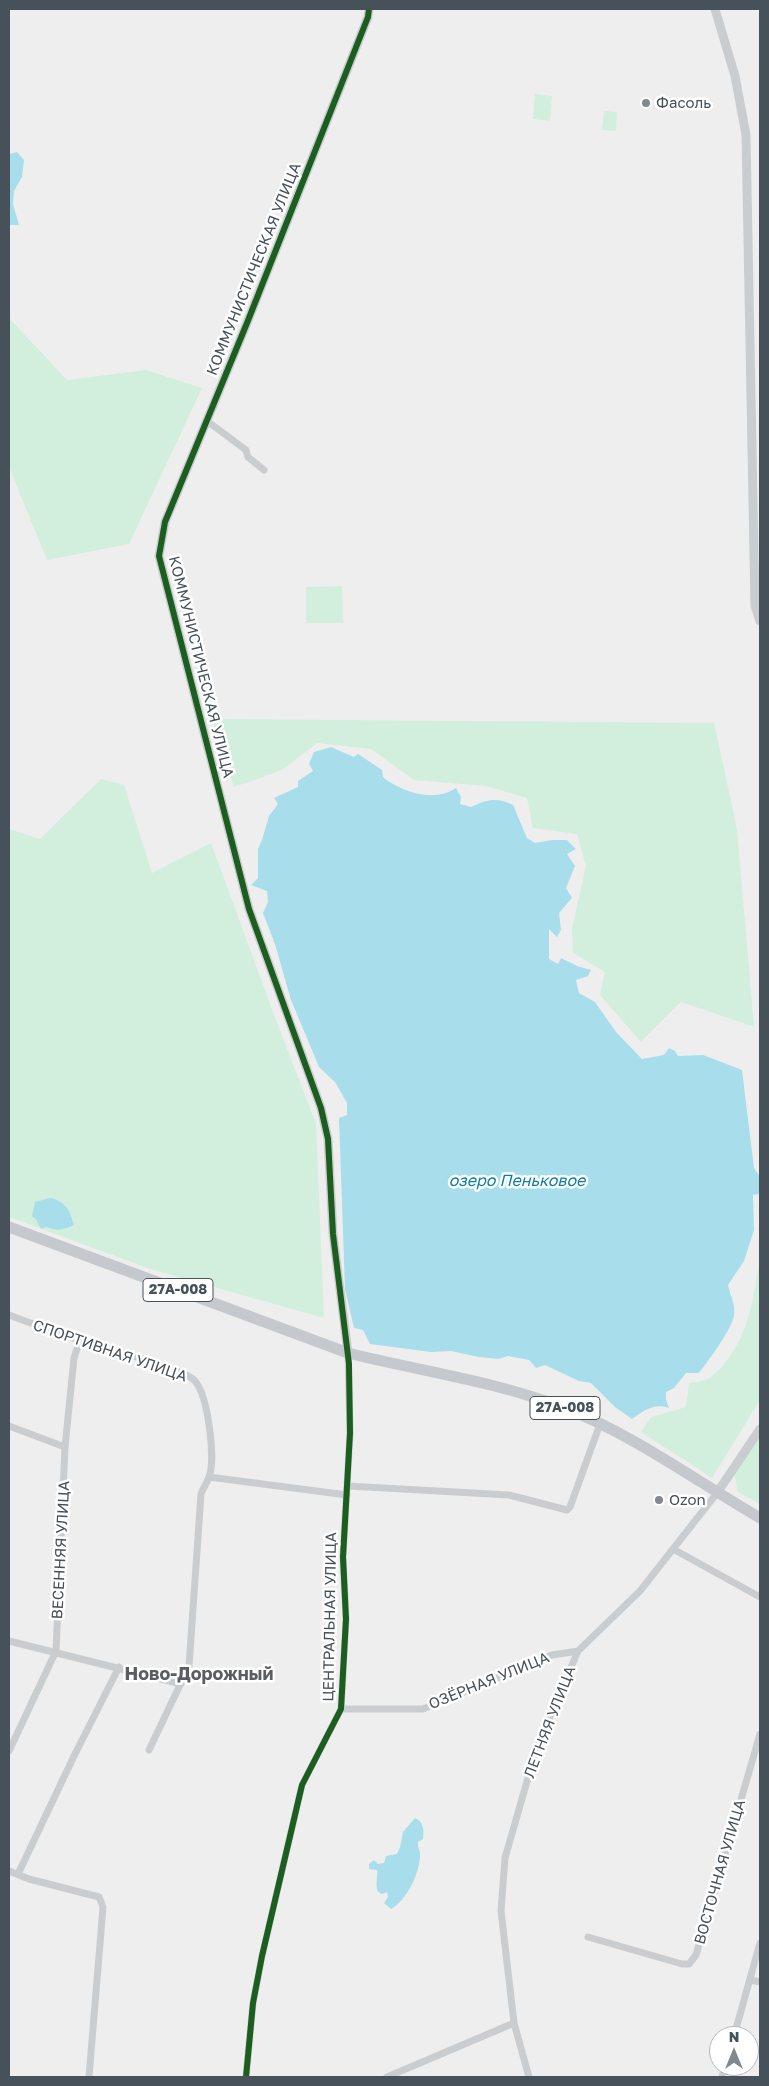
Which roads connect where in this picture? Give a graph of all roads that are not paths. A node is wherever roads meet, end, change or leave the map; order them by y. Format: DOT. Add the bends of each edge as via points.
graph roads {
  1 [pos="369,9"];
  2 [pos="716,9"];
  3 [pos="207,421"];
  4 [pos="264,470"];
  5 [pos="760,621"];
  6 [pos="9,1227"];
  7 [pos="9,1315"];
  8 [pos="80,1340"];
  9 [pos="348,1353"];
  10 [pos="600,1424"];
  11 [pos="9,1426"];
  12 [pos="760,1429"];
  13 [pos="65,1447"];
  14 [pos="209,1477"];
  15 [pos="348,1486"];
  16 [pos="717,1493"];
  17 [pos="347,1495"];
  18 [pos="760,1518"];
  19 [pos="673,1549"];
  20 [pos="760,1597"];
  21 [pos="9,1641"];
  22 [pos="578,1651"];
  23 [pos="56,1652"];
  24 [pos="119,1667"];
  25 [pos="180,1684"];
  26 [pos="341,1709"];
  27 [pos="760,1734"];
  28 [pos="11,1740"];
  29 [pos="149,1750"];
  30 [pos="9,1751"];
  31 [pos="9,1871"];
  32 [pos="18,1874"];
  33 [pos="588,1937"];
  34 [pos="760,1943"];
  35 [pos="750,1980"];
  36 [pos="760,1982"];
  37 [pos="514,2024"];
  38 [pos="737,2026"];
  39 [pos="89,2077"];
  40 [pos="246,2077"];
  41 [pos="387,2077"];
  42 [pos="529,2077"];
  1 -- 3 [label="street, КОММУНИСТИЧЕСКАЯ УЛИЦА"];
  2 -- 5 [label="street" via="735,76 746,135 756,606"];
  3 -- 4 [label="street" via="246,450 248,457"];
  3 -- 9 [label="street, КОММУНИСТИЧЕСКАЯ УЛИЦА" via="165,522 159,556 249,909 321,1108 328,1139 333,1234"];
  6 -- 9 [label="main road, 27А-008"];
  7 -- 8 [label="street, СПОРТИВНАЯ УЛИЦА"];
  8 -- 13 [label="street, ВЕСЕННЯЯ УЛИЦА" via="74,1358"];
  8 -- 14 [label="street, СПОРТИВНАЯ УЛИЦА" via="176,1370 194,1380 203,1396 208,1417"];
  9 -- 10 [label="main road, 27А-008" via="530,1395"];
  9 -- 15 [label="street, ЦЕНТРАЛЬНАЯ УЛИЦА"];
  10 -- 15 [label="street" via="567,1510 509,1495"];
  10 -- 16 [label="main road, 27А-008"];
  11 -- 13 [label="street"];
  12 -- 16 [label="street, ЛЕТНЯЯ УЛИЦА"];
  13 -- 23 [label="street, ВЕСЕННЯЯ УЛИЦА"];
  14 -- 17 [label="street"];
  14 -- 25 [label="street" via="201,1494 189,1666"];
  15 -- 17 [label="street, ЦЕНТРАЛЬНАЯ УЛИЦА"];
  16 -- 18 [label="main road, 27А-008"];
  16 -- 19 [label="street, ЛЕТНЯЯ УЛИЦА"];
  17 -- 26 [label="street, ЦЕНТРАЛЬНАЯ УЛИЦА"];
  19 -- 20 [label="street"];
  19 -- 22 [label="street, ЛЕТНЯЯ УЛИЦА" via="640,1592"];
  21 -- 23 [label="street"];
  22 -- 26 [label="street, ОЗЁРНАЯ УЛИЦА" via="552,1655 423,1709"];
  22 -- 37 [label="street, ЛЕТНЯЯ УЛИЦА" via="536,1750 505,1858 501,1912"];
  23 -- 24 [label="street"];
  23 -- 28 [label="street, ВЕСЕННЯЯ УЛИЦА"];
  24 -- 25 [label="street"];
  24 -- 32 [label="street"];
  25 -- 29 [label="street"];
  26 -- 40 [label="street, ЦЕНТРАЛЬНАЯ УЛИЦА" via="302,1785 256,1984"];
  27 -- 33 [label="street, ВОСТОЧНАЯ УЛИЦА" via="696,1955 689,1964"];
  28 -- 30 [label="street, ВЕСЕННЯЯ УЛИЦА"];
  31 -- 32 [label="street"];
  32 -- 39 [label="street" via="99,1897 103,1907"];
  34 -- 35 [label="street"];
  35 -- 36 [label="street"];
  35 -- 38 [label="street"];
  37 -- 41 [label="street"];
  37 -- 42 [label="street, ЛЕТНЯЯ УЛИЦА"];
}
